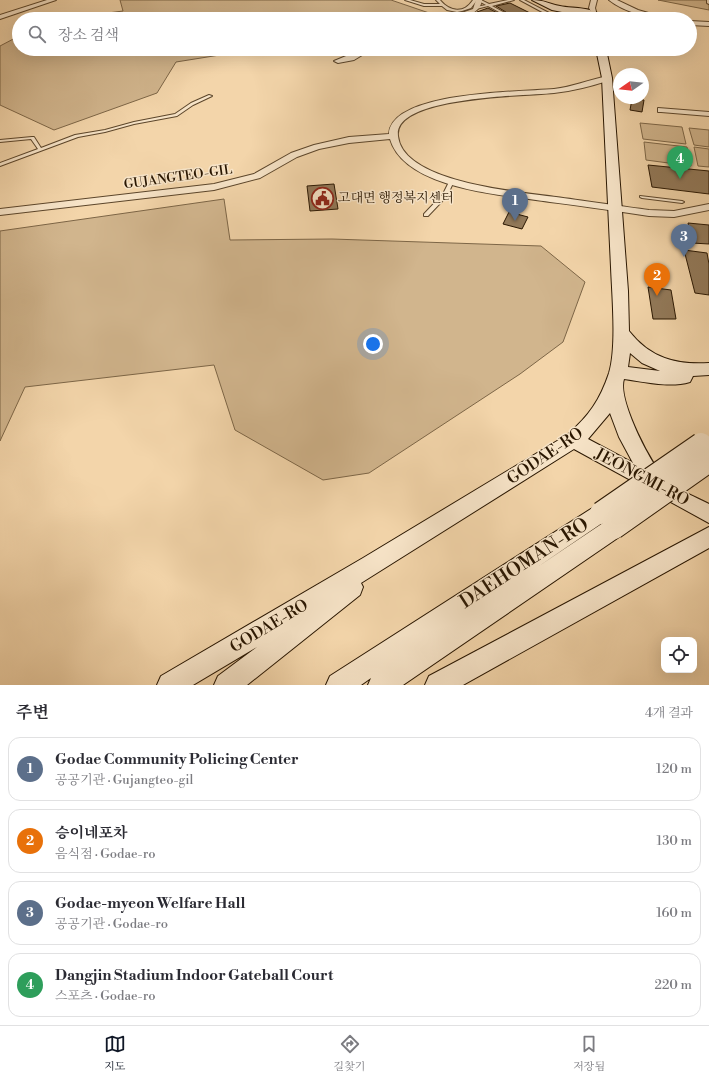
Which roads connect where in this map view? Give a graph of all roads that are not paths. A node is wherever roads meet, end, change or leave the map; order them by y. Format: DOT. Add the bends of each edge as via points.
graph roads {
  1 [pos="53,0"];
  2 [pos="407,0"];
  3 [pos="438,0"];
  4 [pos="475,0"];
  5 [pos="479,0"];
  6 [pos="512,0"];
  7 [pos="522,0"];
  8 [pos="536,0"];
  9 [pos="612,0"];
  10 [pos="442,5"];
  11 [pos="489,5"];
  12 [pos="477,8"];
  13 [pos="549,10"];
  14 [pos="576,11"];
  15 [pos="16,12"];
  16 [pos="466,12"];
  17 [pos="502,12"];
  18 [pos="553,12"];
  19 [pos="598,12"];
  20 [pos="640,12"];
  21 [pos="12,13"];
  22 [pos="0,17"];
  23 [pos="697,23"];
  24 [pos="709,24"];
  25 [pos="355,56"];
  26 [pos="602,56"];
  27 [pos="338,60"];
  28 [pos="607,78"];
  29 [pos="210,96"];
  30 [pos="661,110"];
  31 [pos="709,114"];
  32 [pos="393,136"];
  33 [pos="0,141"];
  34 [pos="40,149"];
  35 [pos="0,165"];
  36 [pos="452,181"];
  37 [pos="642,197"];
  38 [pos="682,202"];
  39 [pos="709,207"];
  40 [pos="615,209"];
  41 [pos="0,212"];
  42 [pos="426,214"];
  43 [pos="621,332"];
  44 [pos="709,370"];
  45 [pos="616,378"];
  46 [pos="574,440"];
  47 [pos="706,448"];
  48 [pos="661,487"];
  49 [pos="709,514"];
  50 [pos="607,520"];
  51 [pos="709,537"];
  52 [pos="411,541"];
  53 [pos="170,685"];
  54 [pos="227,685"];
  55 [pos="339,685"];
  56 [pos="381,685"];
  57 [pos="438,685"];
  1 -- 15 [label="street"];
  2 -- 10 [label="lane" via="424,5"];
  3 -- 10 [label="lane"];
  4 -- 10 [label="lane" via="464,10 450,10"];
  5 -- 11 [label="lane"];
  5 -- 12 [label="street"];
  6 -- 11 [label="lane"];
  7 -- 13 [label="lane"];
  8 -- 13 [label="main road"];
  9 -- 20 [label="street"];
  11 -- 12 [label="lane"];
  11 -- 17 [label="lane"];
  12 -- 16 [label="street"];
  13 -- 14 [label="main road"];
  13 -- 18 [label="main road"];
  14 -- 19 [label="main road"];
  21 -- 22 [label="street"];
  23 -- 24 [label="street"];
  25 -- 27 [label="street"];
  26 -- 28 [label="main road, GODAE-RO"];
  28 -- 32 [label="street" via="570,88 458,100 428,106 408,113 398,120"];
  28 -- 40 [label="main road, GODAE-RO"];
  29 -- 34 [label="lane" via="176,115 77,136"];
  30 -- 31 [label="street"];
  32 -- 36 [label="street" via="406,158"];
  32 -- 41 [label="street, GUJANGTEO-GIL" via="349,140 317,147 294,155 257,176 214,187"];
  33 -- 34 [label="lane" via="32,138"];
  34 -- 35 [label="lane"];
  36 -- 40 [label="street" via="485,190"];
  36 -- 42 [label="lane" via="445,195"];
  37 -- 38 [label="lane"];
  39 -- 40 [label="street" via="666,214"];
  40 -- 43 [label="main road, GODAE-RO"];
  43 -- 44 [label="main road" via="639,352 661,365 686,371"];
  43 -- 45 [label="main road, GODAE-RO" via="621,355"];
  44 -- 45 [label="main road" via="697,375 671,378"];
  45 -- 46 [label="main road, GODAE-RO" via="598,416"];
  45 -- 48 [label="main road" via="618,410 628,436"];
  46 -- 48 [label="main road, JEONGMI-RO"];
  46 -- 52 [label="main road, GODAE-RO"];
  47 -- 50 [label="main road, DAEHOMAN-RO, bridge"];
  48 -- 49 [label="main road, JEONGMI-RO"];
  50 -- 55 [label="main road, DAEHOMAN-RO"];
  50 -- 56 [label="main road, DAEHOMAN-RO"];
  51 -- 57 [label="main road"];
  52 -- 53 [label="main road, GODAE-RO"];
  52 -- 54 [label="main road"];
}
